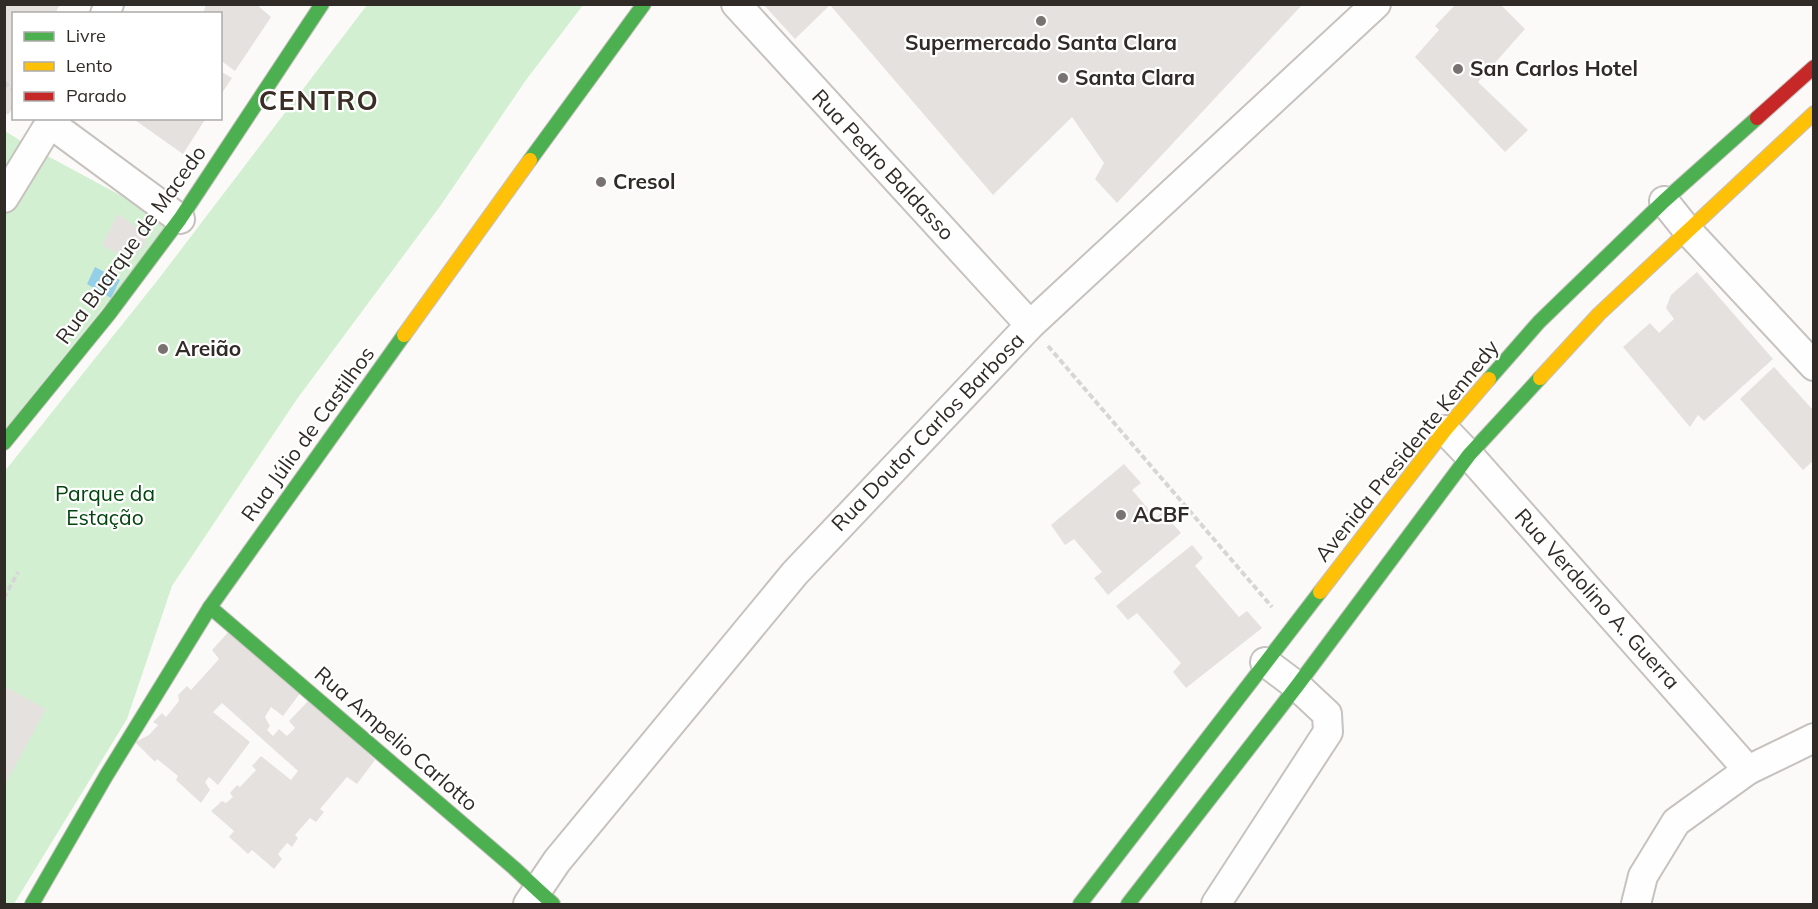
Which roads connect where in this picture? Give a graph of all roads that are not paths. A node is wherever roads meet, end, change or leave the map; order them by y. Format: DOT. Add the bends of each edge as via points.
graph roads {
  1 [pos="322,4"];
  2 [pos="644,4"];
  3 [pos="736,4"];
  4 [pos="1376,4"];
  5 [pos="1814,67"];
  6 [pos="1814,113"];
  7 [pos="52,121"];
  8 [pos="4,198"];
  9 [pos="1664,201"];
  10 [pos="180,219"];
  11 [pos="1688,231"];
  12 [pos="1030,325"];
  13 [pos="1814,366"];
  14 [pos="1445,430"];
  15 [pos="4,444"];
  16 [pos="1468,454"];
  17 [pos="210,607"];
  18 [pos="1264,662"];
  19 [pos="1297,686"];
  20 [pos="1814,738"];
  21 [pos="1748,770"];
  22 [pos="540,900"];
  23 [pos="32,904"];
  24 [pos="1080,904"];
  25 [pos="1128,904"];
  26 [pos="1216,904"];
  27 [pos="1636,904"];
  1 -- 10 [label="street, Rua Buarque de Macedo"];
  2 -- 17 [label="street, Rua Júlio de Castilhos"];
  3 -- 12 [label="street, Rua Pedro Baldasso"];
  4 -- 12 [label="street, Rua Doutor Carlos Barbosa"];
  5 -- 9 [label="street, Avenida Presidente Kennedy"];
  6 -- 11 [label="street"];
  7 -- 8 [label="street"];
  7 -- 10 [label="street"];
  9 -- 11 [label="street"];
  9 -- 14 [label="street, Avenida Presidente Kennedy" via="1539,322"];
  10 -- 15 [label="street, Rua Buarque de Macedo"];
  11 -- 13 [label="street"];
  11 -- 16 [label="street" via="1599,314"];
  12 -- 22 [label="street, Rua Doutor Carlos Barbosa" via="795,573 557,861"];
  14 -- 16 [label="street, Rua Verdolino A. Guerra"];
  14 -- 18 [label="street, Avenida Presidente Kennedy"];
  16 -- 19 [label="street"];
  16 -- 21 [label="street, Rua Verdolino A. Guerra"];
  17 -- 22 [label="street, Rua Ampelio Carlotto" via="514,868"];
  17 -- 23 [label="street, Rua Júlio de Castilhos"];
  18 -- 19 [label="street"];
  18 -- 24 [label="street, Avenida Presidente Kennedy"];
  19 -- 25 [label="street"];
  19 -- 26 [label="street" via="1326,714 1328,732"];
  20 -- 21 [label="street"];
  21 -- 27 [label="street" via="1676,822 1643,876"];
}
